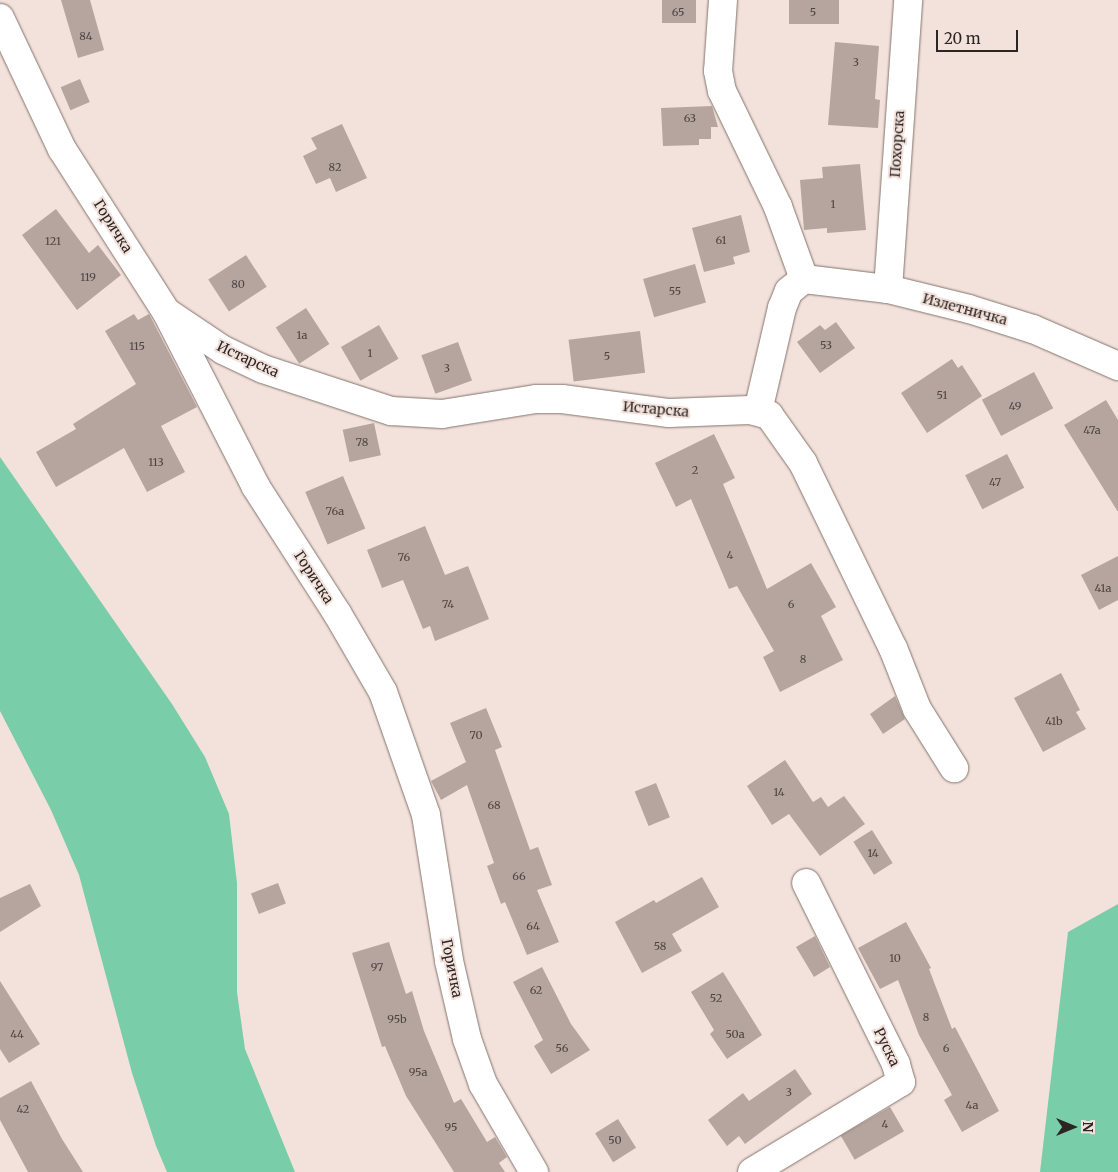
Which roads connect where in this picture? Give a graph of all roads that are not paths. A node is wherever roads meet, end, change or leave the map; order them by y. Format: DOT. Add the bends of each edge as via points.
graph roads {
  1 [pos="723,0"];
  2 [pos="908,0"];
  3 [pos="0,18"];
  4 [pos="804,279"];
  5 [pos="888,289"];
  6 [pos="167,313"];
  7 [pos="1118,366"];
  8 [pos="758,411"];
  9 [pos="954,768"];
  10 [pos="806,883"];
  11 [pos="534,1172"];
  12 [pos="752,1172"];
  1 -- 4 [label="street" via="718,71 722,91 778,207"];
  2 -- 5 [label="street, Похорска"];
  3 -- 6 [label="street, Горичка" via="62,150"];
  4 -- 5 [label="street, Излетничка"];
  4 -- 8 [label="street" via="789,291 782,308"];
  5 -- 7 [label="street, Излетничка" via="1033,329"];
  6 -- 8 [label="street, Истарска" via="222,350 262,369 390,411 442,414 536,399 562,399 669,413"];
  6 -- 11 [label="street, Горичка" via="256,487 337,613 383,692 426,815 449,961 467,1039 484,1084"];
  8 -- 9 [label="street" via="776,421 803,463 893,648 917,709"];
  10 -- 12 [label="street, Руска" via="896,1064 900,1082"];
}
